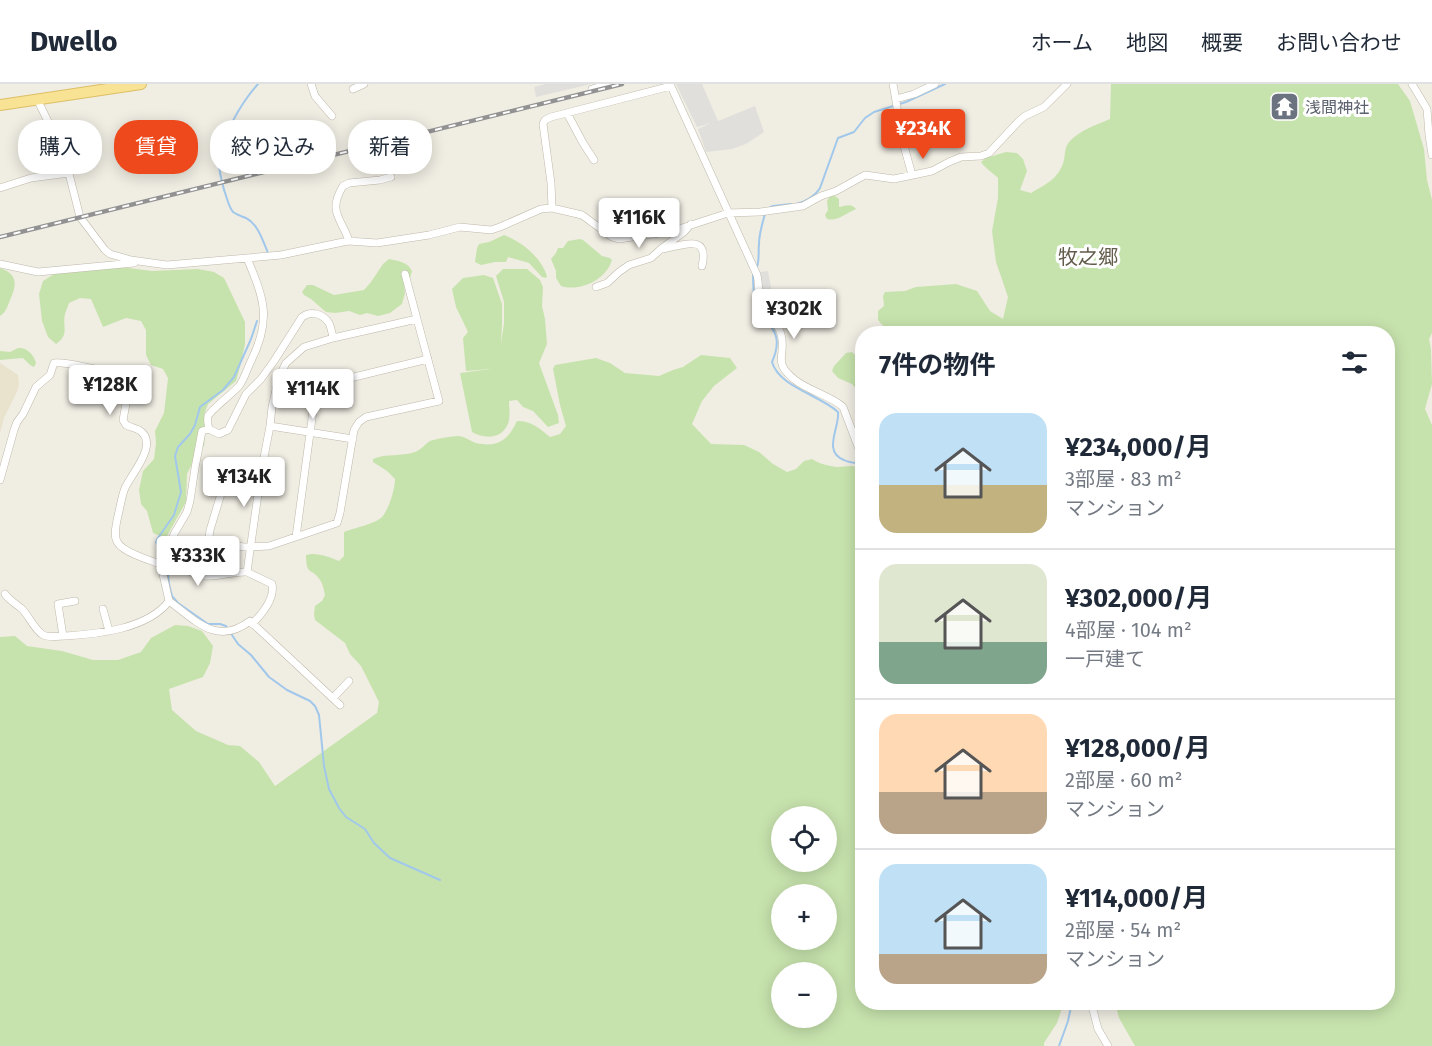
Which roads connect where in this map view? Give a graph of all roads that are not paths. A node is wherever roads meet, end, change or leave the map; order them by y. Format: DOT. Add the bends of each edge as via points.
graph roads {
  1 [pos="141,84"];
  2 [pos="311,84"];
  3 [pos="364,84"];
  4 [pos="609,84"];
  5 [pos="893,84"];
  6 [pos="935,84"];
  7 [pos="1066,84"];
  8 [pos="1412,84"];
  9 [pos="671,85"];
  10 [pos="353,89"];
  11 [pos="592,89"];
  12 [pos="37,99"];
  13 [pos="897,102"];
  14 [pos="0,105"];
  15 [pos="567,113"];
  16 [pos="332,116"];
  17 [pos="47,120"];
  18 [pos="1432,155"];
  19 [pos="594,160"];
  20 [pos="61,174"];
  21 [pos="69,174"];
  22 [pos="912,175"];
  23 [pos="391,177"];
  24 [pos="0,188"];
  25 [pos="552,207"];
  26 [pos="728,213"];
  27 [pos="691,224"];
  28 [pos="350,242"];
  29 [pos="660,249"];
  30 [pos="247,258"];
  31 [pos="139,261"];
  32 [pos="0,264"];
  33 [pos="702,266"];
  34 [pos="405,274"];
  35 [pos="596,287"];
  36 [pos="417,318"];
  37 [pos="333,338"];
  38 [pos="428,359"];
  39 [pos="270,426"];
  40 [pos="209,429"];
  41 [pos="310,432"];
  42 [pos="352,438"];
  43 [pos="855,438"];
  44 [pos="261,473"];
  45 [pos="0,480"];
  46 [pos="296,537"];
  47 [pos="171,546"];
  48 [pos="251,547"];
  49 [pos="164,565"];
  50 [pos="246,572"];
  51 [pos="5,594"];
  52 [pos="75,601"];
  53 [pos="169,601"];
  54 [pos="103,609"];
  55 [pos="252,624"];
  56 [pos="109,631"];
  57 [pos="63,636"];
  58 [pos="349,681"];
  59 [pos="333,698"];
  60 [pos="340,705"];
  61 [pos="1093,1010"];
  62 [pos="1108,1046"];
  1 -- 12 [label="main road"];
  2 -- 16 [label="street" via="315,96"];
  3 -- 10 [label="street"];
  4 -- 11 [label="street"];
  5 -- 13 [label="street"];
  6 -- 13 [label="street"];
  7 -- 22 [label="street" via="1044,107 1019,121 989,153 961,157 932,171"];
  8 -- 18 [label="street" via="1427,109"];
  9 -- 15 [label="street"];
  9 -- 26 [label="street"];
  12 -- 14 [label="main road"];
  12 -- 17 [label="street"];
  13 -- 22 [label="street" via="898,124"];
  15 -- 19 [label="street"];
  15 -- 25 [label="street" via="548,118 543,124"];
  20 -- 24 [label="street"];
  21 -- 31 [label="street" via="80,217 105,250"];
  22 -- 26 [label="street" via="894,179 865,176 803,206"];
  23 -- 28 [label="street" via="343,186 335,203 338,220"];
  25 -- 27 [label="street" via="582,215 619,239 673,231"];
  25 -- 28 [label="street" via="491,230 460,227 377,243"];
  26 -- 27 [label="street"];
  26 -- 43 [label="street" via="757,275 760,298 777,323 783,368 796,381 843,407"];
  27 -- 29 [label="street"];
  28 -- 30 [label="street"];
  29 -- 33 [label="street" via="696,244 702,248"];
  29 -- 35 [label="street" via="651,258 629,265"];
  30 -- 31 [label="street" via="167,265"];
  30 -- 40 [label="street" via="262,304 263,332 240,384 209,413"];
  31 -- 32 [label="street" via="38,272"];
  34 -- 36 [label="street"];
  36 -- 37 [label="street"];
  36 -- 38 [label="street"];
  37 -- 39 [label="street" via="304,347 286,363 279,377"];
  37 -- 40 [label="street" via="323,317 313,313 302,317 261,379 246,394 228,430 219,434"];
  38 -- 41 [label="street" via="346,379 330,387 313,411"];
  38 -- 42 [label="street" via="439,401 366,417 359,422"];
  39 -- 41 [label="street"];
  39 -- 44 [label="street"];
  40 -- 47 [label="street" via="202,431 190,501"];
  41 -- 42 [label="street"];
  41 -- 46 [label="street"];
  42 -- 46 [label="street" via="337,523"];
  44 -- 48 [label="street"];
  44 -- 48 [label="street" via="238,470 227,474 209,537 215,544"];
  45 -- 49 [label="street" via="17,422 54,363 132,371 123,420 140,430 147,442 121,500 116,539 125,549"];
  46 -- 48 [label="street"];
  47 -- 49 [label="street"];
  47 -- 50 [label="street" via="194,573 219,576"];
  48 -- 50 [label="street"];
  49 -- 53 [label="street"];
  50 -- 55 [label="street" via="273,587 264,610"];
  51 -- 57 [label="street" via="43,635"];
  52 -- 57 [label="street" via="58,604"];
  53 -- 55 [label="street" via="218,632 231,631 250,621"];
  53 -- 56 [label="street" via="142,622"];
  54 -- 56 [label="street"];
  55 -- 59 [label="street"];
  56 -- 57 [label="street"];
  58 -- 59 [label="street"];
  59 -- 60 [label="street"];
  61 -- 62 [label="street"];
}
